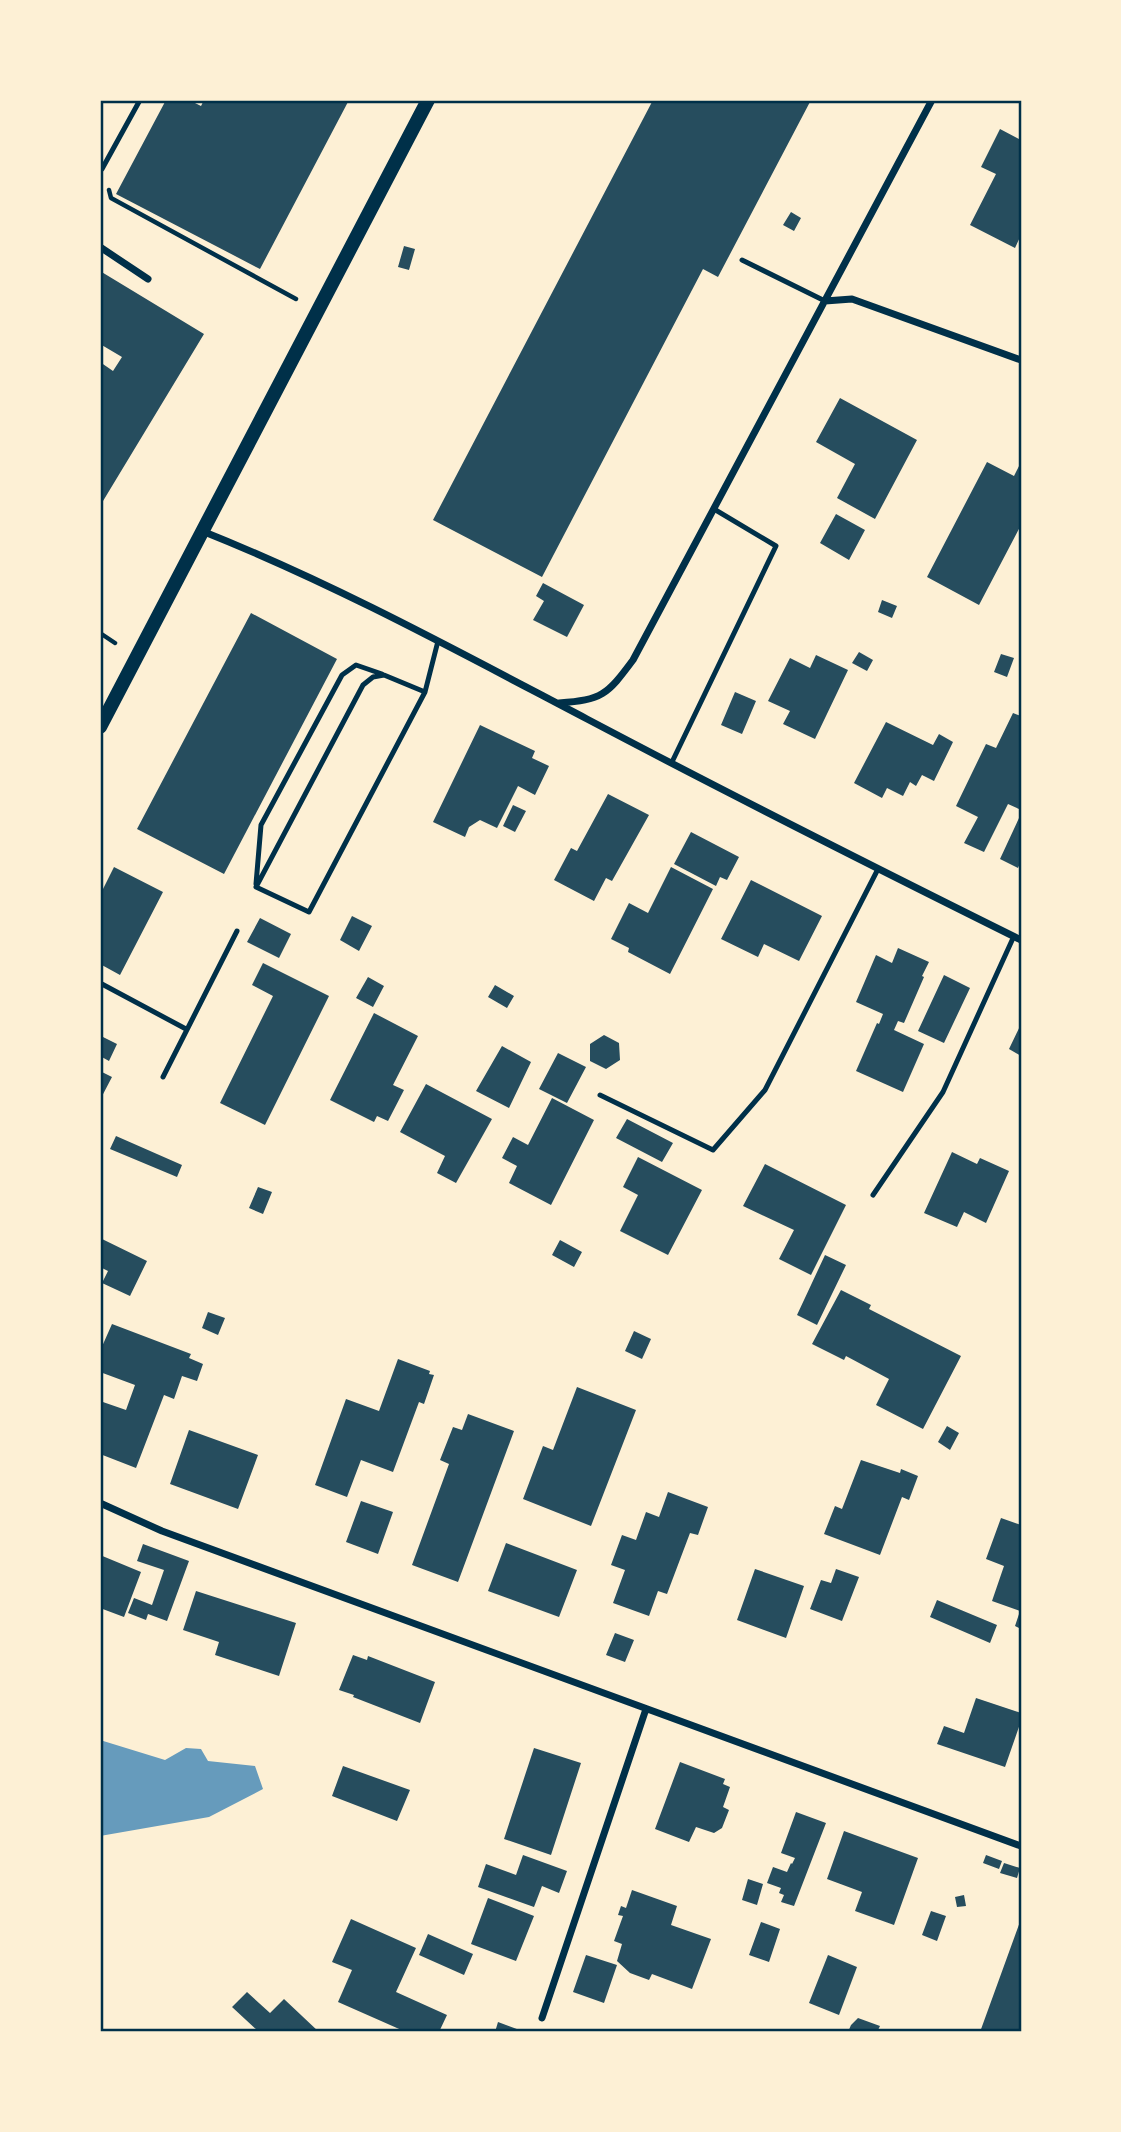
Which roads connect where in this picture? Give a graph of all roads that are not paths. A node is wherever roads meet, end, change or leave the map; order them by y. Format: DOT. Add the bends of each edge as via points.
graph roads {
  1 [pos="140,100"];
  2 [pos="428,100"];
  3 [pos="932,100"];
  4 [pos="101,169"];
  5 [pos="100,247"];
  6 [pos="742,260"];
  7 [pos="148,279"];
  8 [pos="825,301"];
  9 [pos="1021,360"];
  10 [pos="714,509"];
  11 [pos="202,531"];
  12 [pos="438,641"];
  13 [pos="384,675"];
  14 [pos="425,692"];
  15 [pos="558,703"];
  16 [pos="100,727"];
  17 [pos="672,762"];
  18 [pos="878,869"];
  19 [pos="256,887"];
  20 [pos="237,931"];
  21 [pos="1018,938"];
  22 [pos="100,983"];
  23 [pos="186,1029"];
  24 [pos="163,1077"];
  25 [pos="600,1095"];
  26 [pos="873,1195"];
  27 [pos="100,1503"];
  28 [pos="646,1709"];
  29 [pos="1021,1846"];
  30 [pos="542,2018"];
  1 -- 4 [label="lane"];
  2 -- 11 [label="main road"];
  3 -- 8 [label="street"];
  5 -- 7 [label="street"];
  6 -- 8 [label="lane"];
  8 -- 9 [label="street" via="852,299"];
  8 -- 10 [label="street"];
  10 -- 15 [label="street" via="634,660 614,686 590,701"];
  10 -- 17 [label="lane" via="776,546"];
  11 -- 12 [label="street" via="267,557"];
  11 -- 16 [label="main road"];
  12 -- 14 [label="lane"];
  12 -- 15 [label="street"];
  13 -- 14 [label="lane"];
  13 -- 19 [label="lane" via="363,685"];
  13 -- 19 [label="lane" via="356,666 342,675 261,825"];
  14 -- 19 [label="lane" via="309,912"];
  15 -- 17 [label="street"];
  17 -- 18 [label="street"];
  18 -- 21 [label="street"];
  18 -- 25 [label="lane" via="765,1090 713,1150"];
  20 -- 23 [label="lane"];
  21 -- 26 [label="lane" via="943,1092"];
  22 -- 23 [label="lane"];
  23 -- 24 [label="lane"];
  27 -- 28 [label="street" via="162,1531"];
  28 -- 29 [label="street"];
  28 -- 30 [label="street"];
}
